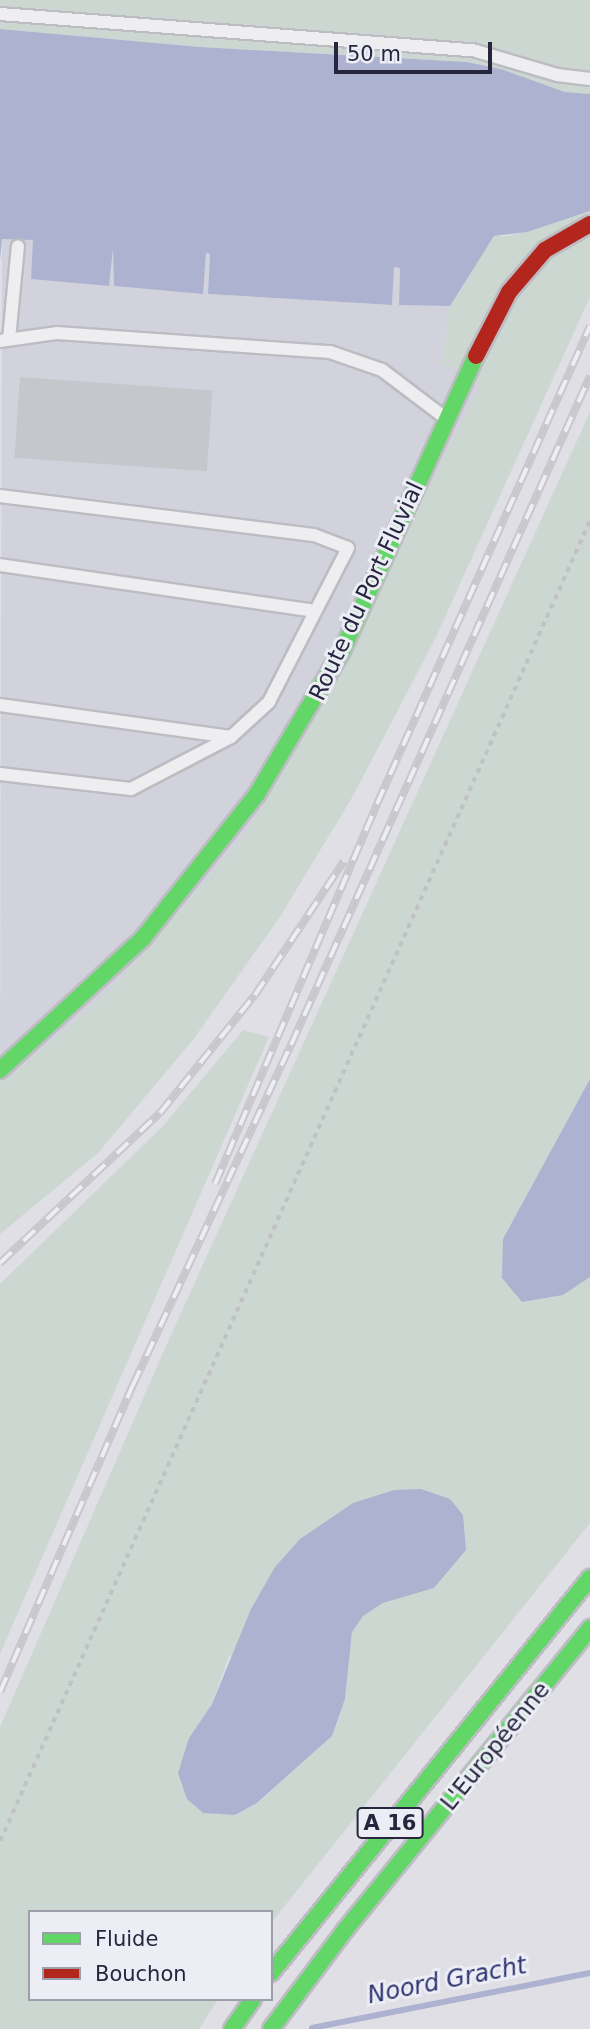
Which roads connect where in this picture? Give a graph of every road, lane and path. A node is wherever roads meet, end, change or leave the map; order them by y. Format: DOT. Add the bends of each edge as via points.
graph roads {
  1 [pos="0,14"];
  2 [pos="590,79"];
  3 [pos="590,224"];
  4 [pos="18,246"];
  5 [pos="5,340"];
  6 [pos="444,418"];
  7 [pos="0,496"];
  8 [pos="590,520"];
  9 [pos="0,565"];
  10 [pos="315,611"];
  11 [pos="0,705"];
  12 [pos="231,737"];
  13 [pos="0,774"];
  14 [pos="0,1070"];
  15 [pos="590,1578"];
  16 [pos="590,1628"];
  17 [pos="0,1841"];
  18 [pos="273,1971"];
  19 [pos="252,2001"];
  20 [pos="232,2029"];
  21 [pos="271,2029"];
  1 -- 2 [label="lane" via="477,51 557,75"];
  3 -- 6 [label="main road, Route du Port Fluvial" via="555,242 525,269"];
  4 -- 5 [label="lane"];
  5 -- 6 [label="lane" via="57,333 330,352 382,370"];
  6 -- 14 [label="main road, Route du Port Fluvial" via="347,641 257,794 136,946"];
  7 -- 10 [label="lane" via="322,537 348,548"];
  8 -- 17 [label="path"];
  9 -- 10 [label="lane"];
  10 -- 12 [label="lane" via="269,702 253,722"];
  11 -- 12 [label="lane"];
  12 -- 13 [label="lane" via="131,789"];
  15 -- 18 [label="main road, L'Européenne / A 16"];
  16 -- 21 [label="main road, L'Européenne / A 16" via="358,1913"];
  19 -- 20 [label="main road"];
}
